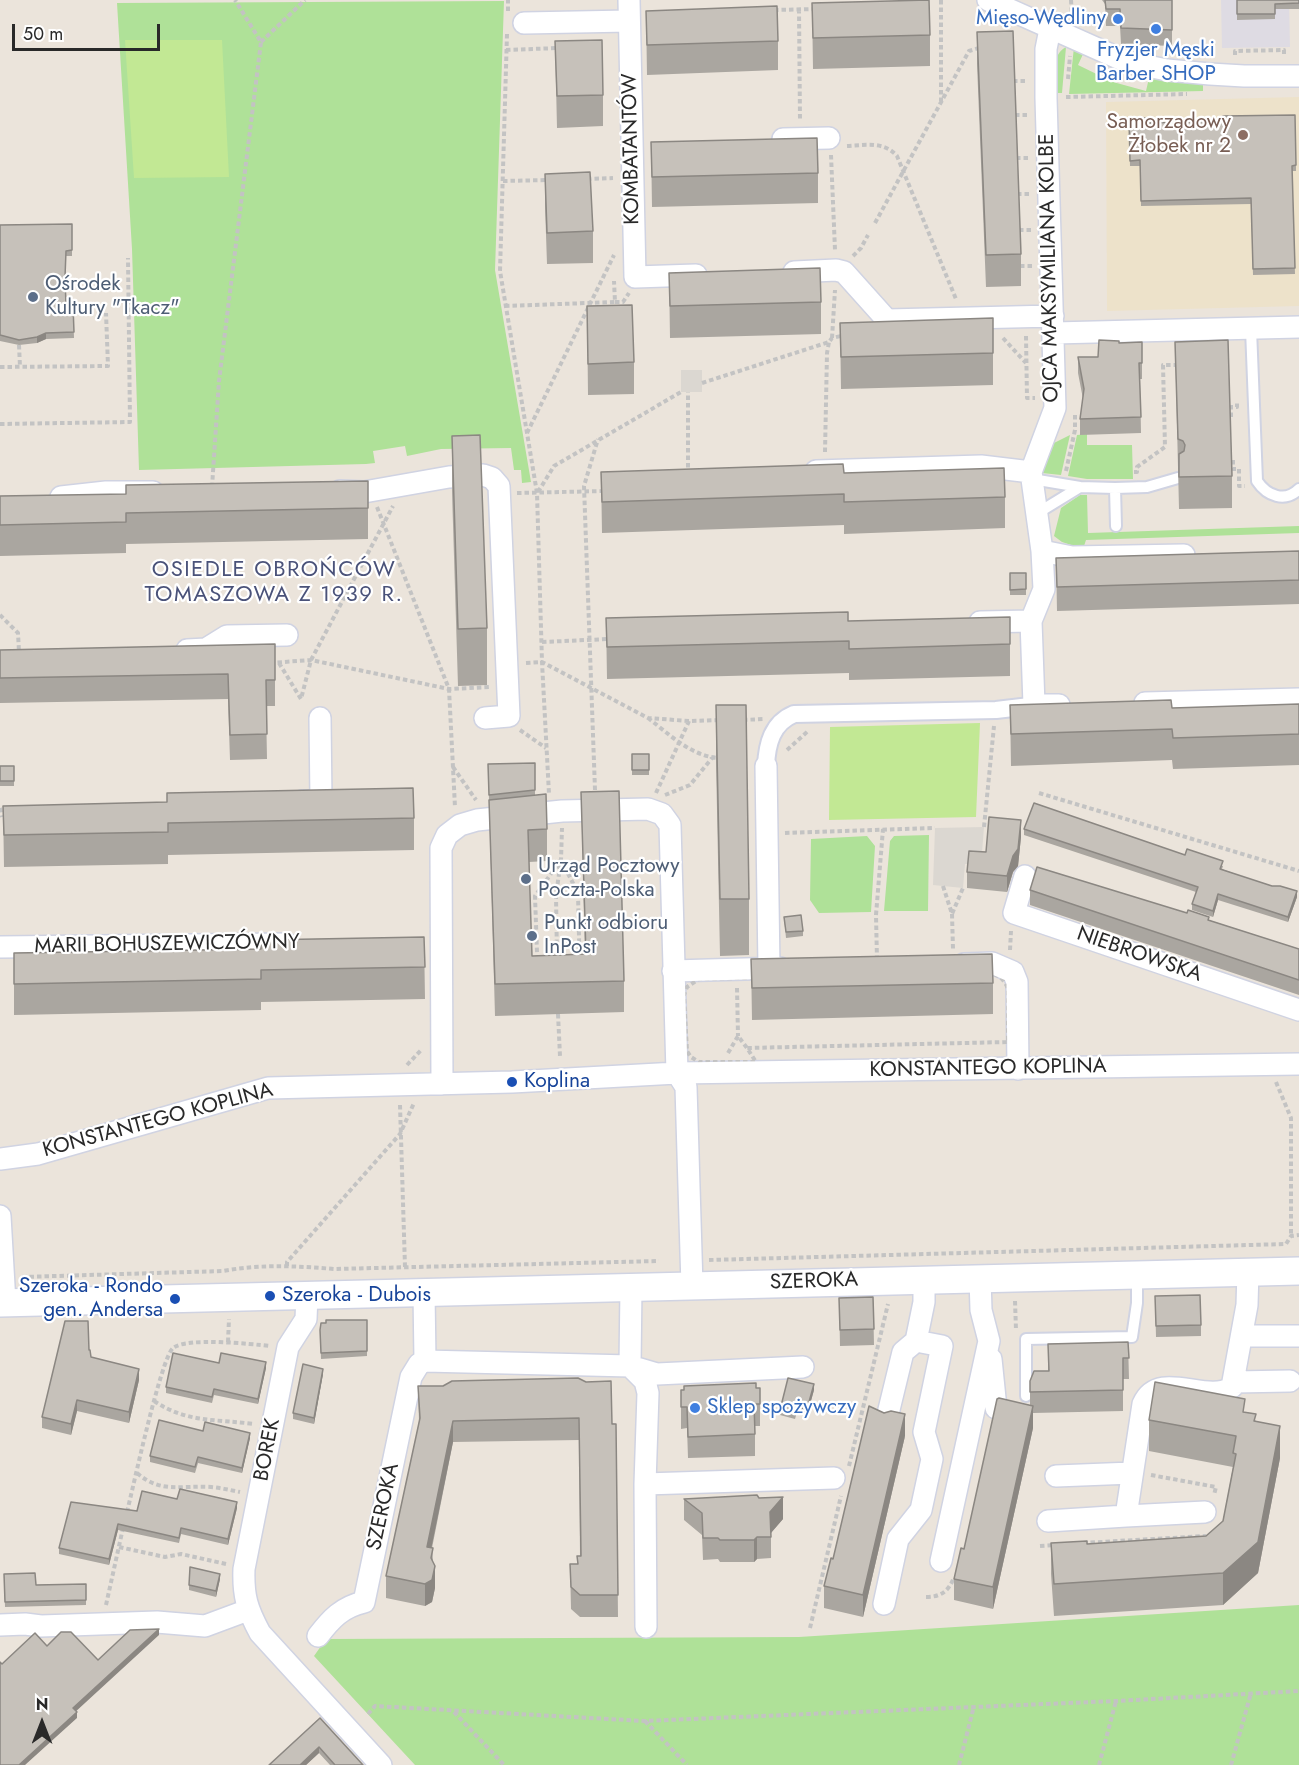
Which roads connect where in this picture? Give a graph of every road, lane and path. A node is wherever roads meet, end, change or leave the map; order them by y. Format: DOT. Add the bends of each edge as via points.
graph roads {
  1 [pos="235,0"];
  2 [pos="305,0"];
  3 [pos="508,0"];
  4 [pos="629,0"];
  5 [pos="941,0"];
  6 [pos="988,0"];
  7 [pos="799,9"];
  8 [pos="819,9"];
  9 [pos="768,10"];
  10 [pos="629,21"];
  11 [pos="513,24"];
  12 [pos="1050,28"];
  13 [pos="1074,39"];
  14 [pos="261,42"];
  15 [pos="988,44"];
  16 [pos="569,48"];
  17 [pos="506,50"];
  18 [pos="1299,76"];
  19 [pos="1198,94"];
  20 [pos="1056,97"];
  21 [pos="941,103"];
  22 [pos="1067,105"];
  23 [pos="800,123"];
  24 [pos="759,140"];
  25 [pos="655,143"];
  26 [pos="833,143"];
  27 [pos="632,144"];
  28 [pos="612,168"];
  29 [pos="904,172"];
  30 [pos="613,178"];
  31 [pos="578,179"];
  32 [pos="556,180"];
  33 [pos="503,181"];
  34 [pos="613,189"];
  35 [pos="875,223"];
  36 [pos="614,244"];
  37 [pos="614,255"];
  38 [pos="128,258"];
  39 [pos="614,267"];
  40 [pos="836,270"];
  41 [pos="777,272"];
  42 [pos="717,274"];
  43 [pos="627,282"];
  44 [pos="842,291"];
  45 [pos="590,303"];
  46 [pos="615,303"];
  47 [pos="505,306"];
  48 [pos="106,313"];
  49 [pos="956,319"];
  50 [pos="1053,325"];
  51 [pos="1299,327"];
  52 [pos="1251,329"];
  53 [pos="850,334"];
  54 [pos="1002,337"];
  55 [pos="832,338"];
  56 [pos="829,342"];
  57 [pos="19,345"];
  58 [pos="1027,363"];
  59 [pos="1186,365"];
  60 [pos="0,367"];
  61 [pos="20,367"];
  62 [pos="702,383"];
  63 [pos="681,392"];
  64 [pos="688,392"];
  65 [pos="1237,399"];
  66 [pos="1075,408"];
  67 [pos="1238,417"];
  68 [pos="0,424"];
  69 [pos="527,434"];
  70 [pos="598,440"];
  71 [pos="825,456"];
  72 [pos="1239,460"];
  73 [pos="1228,461"];
  74 [pos="791,471"];
  75 [pos="1133,472"];
  76 [pos="1031,476"];
  77 [pos="1178,478"];
  78 [pos="688,481"];
  79 [pos="1064,484"];
  80 [pos="1080,487"];
  81 [pos="1115,488"];
  82 [pos="1299,489"];
  83 [pos="212,490"];
  84 [pos="169,491"];
  85 [pos="317,491"];
  86 [pos="607,491"];
  87 [pos="584,492"];
  88 [pos="500,493"];
  89 [pos="537,493"];
  90 [pos="36,500"];
  91 [pos="395,502"];
  92 [pos="376,505"];
  93 [pos="1036,514"];
  94 [pos="384,524"];
  95 [pos="1116,526"];
  96 [pos="1042,551"];
  97 [pos="1204,555"];
  98 [pos="0,615"];
  99 [pos="1031,621"];
  100 [pos="960,623"];
  101 [pos="287,635"];
  102 [pos="590,639"];
  103 [pos="613,639"];
  104 [pos="542,642"];
  105 [pos="171,650"];
  106 [pos="311,660"];
  107 [pos="19,662"];
  108 [pos="542,662"];
  109 [pos="265,663"];
  110 [pos="279,663"];
  111 [pos="506,663"];
  112 [pos="449,688"];
  113 [pos="591,688"];
  114 [pos="1299,699"];
  115 [pos="1126,703"];
  116 [pos="1080,704"];
  117 [pos="1034,705"];
  118 [pos="996,710"];
  119 [pos="509,716"];
  120 [pos="320,718"];
  121 [pos="485,718"];
  122 [pos="648,718"];
  123 [pos="784,718"];
  124 [pos="724,720"];
  125 [pos="736,720"];
  126 [pos="689,721"];
  127 [pos="679,741"];
  128 [pos="794,743"];
  129 [pos="546,748"];
  130 [pos="788,749"];
  131 [pos="712,758"];
  132 [pos="723,758"];
  133 [pos="453,766"];
  134 [pos="766,766"];
  135 [pos="1039,793"];
  136 [pos="285,802"];
  137 [pos="0,808"];
  138 [pos="596,810"];
  139 [pos="562,811"];
  140 [pos="2,817"];
  141 [pos="482,820"];
  142 [pos="984,827"];
  143 [pos="455,828"];
  144 [pos="935,828"];
  145 [pos="883,830"];
  146 [pos="784,833"];
  147 [pos="561,860"];
  148 [pos="1029,871"];
  149 [pos="1299,871"];
  150 [pos="943,886"];
  151 [pos="963,888"];
  152 [pos="952,914"];
  153 [pos="419,942"];
  154 [pos="442,942"];
  155 [pos="311,943"];
  156 [pos="953,944"];
  157 [pos="0,947"];
  158 [pos="769,968"];
  159 [pos="673,971"];
  160 [pos="935,972"];
  161 [pos="878,974"];
  162 [pos="892,974"];
  163 [pos="808,975"];
  164 [pos="852,975"];
  165 [pos="737,977"];
  166 [pos="558,981"];
  167 [pos="892,981"];
  168 [pos="852,982"];
  169 [pos="558,987"];
  170 [pos="1299,1010"];
  171 [pos="558,1014"];
  172 [pos="738,1036"];
  173 [pos="1013,1044"];
  174 [pos="747,1048"];
  175 [pos="560,1056"];
  176 [pos="723,1062"];
  177 [pos="1299,1064"];
  178 [pos="1267,1065"];
  179 [pos="1018,1069"];
  180 [pos="677,1073"];
  181 [pos="442,1084"];
  182 [pos="400,1101"];
  183 [pos="415,1101"];
  184 [pos="1291,1122"];
  185 [pos="1299,1122"];
  186 [pos="400,1134"];
  187 [pos="0,1159"];
  188 [pos="0,1216"];
  189 [pos="1299,1235"];
  190 [pos="1291,1236"];
  191 [pos="287,1266"];
  192 [pos="405,1268"];
  193 [pos="1248,1271"];
  194 [pos="1299,1271"];
  195 [pos="691,1273"];
  196 [pos="1137,1274"];
  197 [pos="980,1278"];
  198 [pos="924,1279"];
  199 [pos="631,1287"];
  200 [pos="424,1292"];
  201 [pos="3,1295"];
  202 [pos="307,1295"];
  203 [pos="1242,1336"];
  204 [pos="1298,1336"];
  205 [pos="916,1341"];
  206 [pos="989,1341"];
  207 [pos="288,1347"];
  208 [pos="425,1361"];
  209 [pos="630,1366"];
  210 [pos="803,1367"];
  211 [pos="1290,1381"];
  212 [pos="1234,1382"];
  213 [pos="1026,1395"];
  214 [pos="154,1401"];
  215 [pos="996,1408"];
  216 [pos="886,1422"];
  217 [pos="273,1426"];
  218 [pos="137,1473"];
  219 [pos="1137,1473"];
  220 [pos="1056,1476"];
  221 [pos="834,1478"];
  222 [pos="645,1484"];
  223 [pos="259,1495"];
  224 [pos="1209,1512"];
  225 [pos="126,1515"];
  226 [pos="1126,1516"];
  227 [pos="1048,1521"];
  228 [pos="124,1526"];
  229 [pos="1076,1544"];
  230 [pos="1064,1545"];
  231 [pos="1040,1546"];
  232 [pos="119,1547"];
  233 [pos="941,1561"];
  234 [pos="244,1569"];
  235 [pos="884,1604"];
  236 [pos="248,1610"];
  237 [pos="101,1624"];
  238 [pos="0,1625"];
  239 [pos="646,1627"];
  240 [pos="318,1636"];
  241 [pos="1299,1691"];
  242 [pos="1251,1693"];
  243 [pos="1116,1701"];
  244 [pos="974,1706"];
  245 [pos="453,1711"];
  246 [pos="368,1714"];
  247 [pos="645,1721"];
  248 [pos="381,1765"];
  249 [pos="504,1765"];
  250 [pos="687,1765"];
  251 [pos="959,1765"];
  252 [pos="1099,1765"];
  253 [pos="1231,1765"];
  1 -- 14 [label="path"];
  2 -- 14 [label="path"];
  3 -- 11 [label="path"];
  4 -- 10 [label="street, KOMBATANTÓW"];
  5 -- 21 [label="path"];
  6 -- 12 [label="street"];
  7 -- 8 [label="path"];
  7 -- 9 [label="path"];
  7 -- 23 [label="path"];
  10 -- 11 [label="street"];
  10 -- 27 [label="street, KOMBATANTÓW"];
  11 -- 17 [label="path"];
  12 -- 13 [label="street"];
  12 -- 20 [label="street, OJCA MAKSYMILIANA KOLBE" via="1046,49"];
  13 -- 18 [label="street" via="1127,62 1167,70"];
  13 -- 20 [label="path"];
  14 -- 83 [label="path" via="219,381"];
  15 -- 21 [label="path" via="969,51"];
  16 -- 17 [label="path"];
  17 -- 33 [label="path"];
  19 -- 20 [label="path"];
  20 -- 22 [label="path"];
  20 -- 50 [label="street, OJCA MAKSYMILIANA KOLBE"];
  21 -- 29 [label="path"];
  24 -- 26 [label="street"];
  25 -- 27 [label="street"];
  26 -- 29 [label="path" via="885,146 897,156"];
  26 -- 40 [label="path"];
  27 -- 43 [label="street, KOMBATANTÓW"];
  28 -- 30 [label="path"];
  29 -- 35 [label="path"];
  29 -- 49 [label="path" via="956,298"];
  30 -- 31 [label="path"];
  30 -- 34 [label="path"];
  32 -- 33 [label="path"];
  33 -- 47 [label="path" via="500,271"];
  36 -- 37 [label="path"];
  37 -- 39 [label="path"];
  37 -- 45 [label="path"];
  38 -- 68 [label="path" via="130,422"];
  40 -- 41 [label="street"];
  40 -- 49 [label="street" via="844,272 887,320"];
  42 -- 43 [label="street"];
  43 -- 46 [label="path"];
  43 -- 46 [label="path" via="623,302"];
  44 -- 55 [label="path" via="836,284"];
  45 -- 46 [label="path"];
  45 -- 47 [label="path"];
  45 -- 69 [label="path"];
  47 -- 69 [label="path"];
  48 -- 61 [label="path" via="108,366"];
  49 -- 50 [label="street"];
  50 -- 52 [label="street"];
  50 -- 76 [label="street, OJCA MAKSYMILIANA KOLBE" via="1055,408"];
  51 -- 52 [label="street"];
  52 -- 82 [label="lane" via="1257,481 1278,497"];
  53 -- 55 [label="path"];
  54 -- 58 [label="path"];
  55 -- 56 [label="path"];
  56 -- 62 [label="path"];
  56 -- 71 [label="path"];
  57 -- 61 [label="path"];
  59 -- 75 [label="path" via="1163,365 1165,447"];
  60 -- 61 [label="path"];
  63 -- 70 [label="path"];
  64 -- 78 [label="path"];
  65 -- 67 [label="path" via="1237,407 1231,407 1229,417"];
  66 -- 79 [label="path" via="1075,429"];
  69 -- 89 [label="path"];
  70 -- 87 [label="path"];
  70 -- 89 [label="path" via="554,466"];
  72 -- 73 [label="path"];
  74 -- 76 [label="street" via="981,466"];
  76 -- 79 [label="lane"];
  76 -- 93 [label="street, OJCA MAKSYMILIANA KOLBE"];
  77 -- 81 [label="lane" via="1148,487"];
  79 -- 80 [label="lane"];
  80 -- 81 [label="lane"];
  80 -- 93 [label="lane"];
  81 -- 95 [label="lane"];
  84 -- 90 [label="street" via="106,492"];
  85 -- 88 [label="street" via="364,492 449,477 483,476 492,478"];
  86 -- 87 [label="path"];
  87 -- 89 [label="path"];
  87 -- 102 [label="path"];
  88 -- 89 [label="path"];
  88 -- 111 [label="street"];
  89 -- 104 [label="path"];
  91 -- 94 [label="path"];
  92 -- 94 [label="path"];
  93 -- 96 [label="street, OJCA MAKSYMILIANA KOLBE"];
  94 -- 106 [label="path"];
  94 -- 112 [label="path"];
  96 -- 97 [label="street" via="1072,557"];
  96 -- 99 [label="street, OJCA MAKSYMILIANA KOLBE" via="1044,589"];
  98 -- 107 [label="path" via="18,633"];
  99 -- 100 [label="street"];
  99 -- 117 [label="street, OJCA MAKSYMILIANA KOLBE"];
  101 -- 105 [label="street" via="227,636 206,649"];
  102 -- 103 [label="path"];
  102 -- 104 [label="path"];
  102 -- 113 [label="path"];
  104 -- 108 [label="path"];
  106 -- 110 [label="path"];
  106 -- 110 [label="path" via="302,699"];
  106 -- 112 [label="path"];
  108 -- 111 [label="path"];
  108 -- 113 [label="path"];
  108 -- 129 [label="path"];
  109 -- 110 [label="path"];
  111 -- 112 [label="path" via="498,663 499,686"];
  111 -- 119 [label="street"];
  112 -- 133 [label="path"];
  113 -- 122 [label="path"];
  113 -- 138 [label="path"];
  114 -- 115 [label="street"];
  116 -- 117 [label="street"];
  117 -- 118 [label="street"];
  118 -- 123 [label="street" via="805,713"];
  118 -- 142 [label="path"];
  119 -- 121 [label="street"];
  119 -- 129 [label="path" via="515,727"];
  120 -- 136 [label="street" via="321,801"];
  122 -- 126 [label="path"];
  122 -- 127 [label="path"];
  123 -- 125 [label="path"];
  123 -- 134 [label="street" via="773,730"];
  124 -- 126 [label="path"];
  126 -- 127 [label="path"];
  127 -- 131 [label="path"];
  127 -- 131 [label="path" via="653,798 690,785"];
  128 -- 130 [label="path"];
  129 -- 139 [label="path" via="549,806"];
  131 -- 132 [label="path"];
  133 -- 141 [label="path" via="483,809"];
  133 -- 143 [label="path"];
  134 -- 158 [label="street"];
  135 -- 149 [label="path"];
  137 -- 140 [label="path"];
  138 -- 139 [label="street"];
  138 -- 159 [label="street" via="648,809 662,814 670,825"];
  139 -- 141 [label="street"];
  139 -- 147 [label="path"];
  141 -- 143 [label="street"];
  143 -- 154 [label="street" via="441,848"];
  144 -- 145 [label="path"];
  145 -- 146 [label="path"];
  145 -- 161 [label="path" via="876,915"];
  147 -- 166 [label="path" via="556,895"];
  147 -- 166 [label="path" via="578,893 580,980"];
  147 -- 166 [label="path" via="535,896 538,981"];
  148 -- 170 [label="street, NIEBROWSKA" via="1014,912"];
  150 -- 152 [label="path"];
  151 -- 152 [label="path"];
  152 -- 156 [label="path"];
  153 -- 154 [label="street"];
  154 -- 181 [label="street"];
  155 -- 157 [label="street, MARII BOHUSZEWICZÓWNY"];
  158 -- 159 [label="street"];
  158 -- 163 [label="street"];
  159 -- 180 [label="street"];
  160 -- 162 [label="path"];
  160 -- 173 [label="path" via="999,975 1008,989"];
  160 -- 173 [label="street" via="992,963 1013,972 1017,982"];
  161 -- 162 [label="path"];
  161 -- 164 [label="path"];
  162 -- 167 [label="path"];
  163 -- 164 [label="path"];
  163 -- 165 [label="path"];
  164 -- 168 [label="path"];
  165 -- 172 [label="path"];
  165 -- 176 [label="path" via="699,979 684,994 687,1051 699,1062"];
  166 -- 169 [label="path"];
  171 -- 175 [label="path"];
  172 -- 174 [label="path"];
  172 -- 176 [label="path"];
  173 -- 174 [label="path"];
  173 -- 179 [label="street"];
  174 -- 176 [label="path" via="756,1062"];
  177 -- 178 [label="street, KONSTANTEGO KOPLINA"];
  178 -- 179 [label="street, KONSTANTEGO KOPLINA"];
  178 -- 184 [label="path" via="1267,1078 1275,1080"];
  179 -- 180 [label="street, KONSTANTEGO KOPLINA"];
  180 -- 181 [label="street, KONSTANTEGO KOPLINA"];
  180 -- 195 [label="street" via="686,1087"];
  181 -- 187 [label="street, KONSTANTEGO KOPLINA" via="268,1088 38,1154"];
  182 -- 186 [label="path"];
  183 -- 186 [label="path"];
  184 -- 185 [label="path"];
  184 -- 190 [label="path"];
  186 -- 191 [label="path"];
  186 -- 192 [label="path"];
  188 -- 201 [label="street"];
  189 -- 190 [label="path"];
  190 -- 195 [label="path" via="1286,1244"];
  191 -- 192 [label="path"];
  191 -- 201 [label="path" via="246,1267"];
  192 -- 195 [label="path"];
  193 -- 194 [label="street, SZEROKA"];
  193 -- 196 [label="street, SZEROKA"];
  193 -- 203 [label="street"];
  195 -- 198 [label="street, SZEROKA"];
  195 -- 199 [label="street, SZEROKA"];
  196 -- 197 [label="street, SZEROKA"];
  196 -- 213 [label="lane" via="1132,1337 1026,1339"];
  197 -- 198 [label="street, SZEROKA"];
  197 -- 206 [label="street" via="981,1310"];
  198 -- 205 [label="street"];
  199 -- 200 [label="street, SZEROKA"];
  199 -- 209 [label="street"];
  200 -- 202 [label="street, SZEROKA"];
  200 -- 208 [label="street"];
  201 -- 202 [label="street, SZEROKA"];
  202 -- 207 [label="street, BOREK" via="306,1319"];
  203 -- 204 [label="street"];
  203 -- 212 [label="street"];
  205 -- 216 [label="street" via="903,1352"];
  205 -- 235 [label="street" via="942,1346 924,1432 933,1459 921,1510 898,1539"];
  206 -- 215 [label="street"];
  206 -- 233 [label="street"];
  207 -- 214 [label="path" via="228,1342 174,1347 167,1356"];
  207 -- 217 [label="street, BOREK"];
  208 -- 209 [label="street"];
  208 -- 240 [label="street, SZEROKA" via="411,1377 364,1602 335,1615"];
  209 -- 210 [label="street" via="657,1374"];
  209 -- 222 [label="street" via="645,1381 648,1393"];
  211 -- 212 [label="street"];
  212 -- 219 [label="street" via="1226,1391 1167,1388 1155,1389 1147,1395"];
  214 -- 217 [label="path" via="168,1411 192,1419"];
  214 -- 218 [label="path"];
  217 -- 223 [label="street, BOREK"];
  218 -- 223 [label="path" via="147,1482 172,1488 210,1487"];
  218 -- 225 [label="path"];
  219 -- 220 [label="street"];
  219 -- 224 [label="path" via="1215,1487"];
  219 -- 226 [label="street"];
  221 -- 222 [label="street"];
  222 -- 239 [label="street"];
  223 -- 234 [label="street, BOREK"];
  224 -- 226 [label="street"];
  224 -- 229 [label="path" via="1206,1536"];
  226 -- 227 [label="street"];
  228 -- 232 [label="path"];
  230 -- 231 [label="path"];
  232 -- 234 [label="path" via="165,1557 181,1554"];
  232 -- 237 [label="path"];
  234 -- 236 [label="street, BOREK"];
  236 -- 237 [label="street" via="205,1626 157,1622"];
  236 -- 248 [label="street, BOREK" via="260,1633"];
  237 -- 238 [label="street"];
  241 -- 242 [label="path"];
  242 -- 243 [label="path"];
  242 -- 253 [label="path"];
  243 -- 244 [label="path"];
  243 -- 252 [label="path"];
  244 -- 247 [label="path"];
  244 -- 251 [label="path"];
  245 -- 246 [label="path" via="375,1707"];
  245 -- 247 [label="path"];
  245 -- 249 [label="path"];
  247 -- 250 [label="path"];
}
